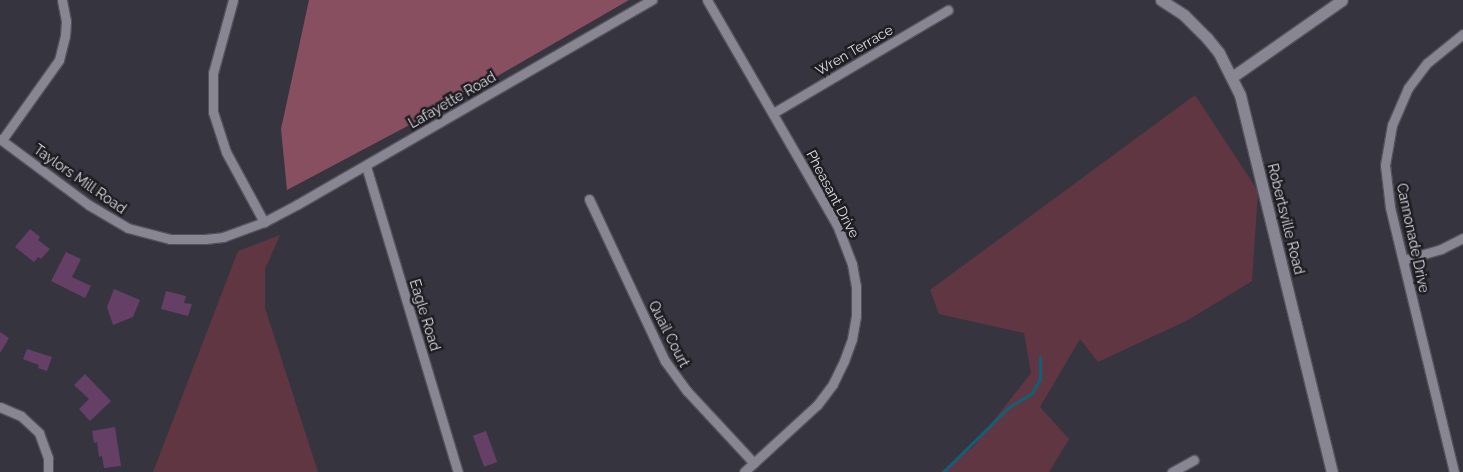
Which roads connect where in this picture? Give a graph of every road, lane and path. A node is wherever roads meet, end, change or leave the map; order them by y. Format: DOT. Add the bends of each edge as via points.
graph roads {
  1 [pos="62,0"];
  2 [pos="234,0"];
  3 [pos="652,0"];
  4 [pos="707,0"];
  5 [pos="1161,0"];
  6 [pos="1342,0"];
  7 [pos="948,10"];
  8 [pos="1463,34"];
  9 [pos="1232,77"];
  10 [pos="772,113"];
  11 [pos="1,139"];
  12 [pos="366,166"];
  13 [pos="589,199"];
  14 [pos="264,222"];
  15 [pos="1463,238"];
  16 [pos="1403,260"];
  17 [pos="0,407"];
  18 [pos="1194,460"];
  19 [pos="754,463"];
  20 [pos="48,472"];
  21 [pos="458,472"];
  22 [pos="744,472"];
  23 [pos="1172,472"];
  24 [pos="1332,472"];
  25 [pos="1454,472"];
  1 -- 11 [label="street" via="66,21 59,60"];
  2 -- 14 [label="street" via="213,73 213,112 226,152"];
  3 -- 12 [label="street, Lafayette Road"];
  4 -- 10 [label="street, Pheasant Drive"];
  5 -- 9 [label="street, Robertsville Road" via="1184,15 1207,38"];
  6 -- 9 [label="street"];
  7 -- 10 [label="street, Wren Terrace"];
  8 -- 16 [label="street, Cannonade Drive" via="1439,52 1415,78 1392,125 1385,165 1386,189"];
  9 -- 24 [label="street, Robertsville Road" via="1240,95"];
  10 -- 19 [label="street, Pheasant Drive" via="846,244 854,275 856,316 847,354 833,384 817,405"];
  11 -- 14 [label="street, Taylors Mill Road" via="89,205 139,232 170,239 205,239 234,234"];
  12 -- 14 [label="street, Lafayette Road"];
  12 -- 21 [label="street, Eagle Road"];
  13 -- 19 [label="street, Quail Court" via="665,361 686,391"];
  15 -- 16 [label="street" via="1441,249"];
  16 -- 25 [label="street, Cannonade Drive"];
  17 -- 20 [label="street" via="21,416 39,434 48,458"];
  18 -- 23 [label="street"];
  19 -- 22 [label="street, Pheasant Drive"];
}
